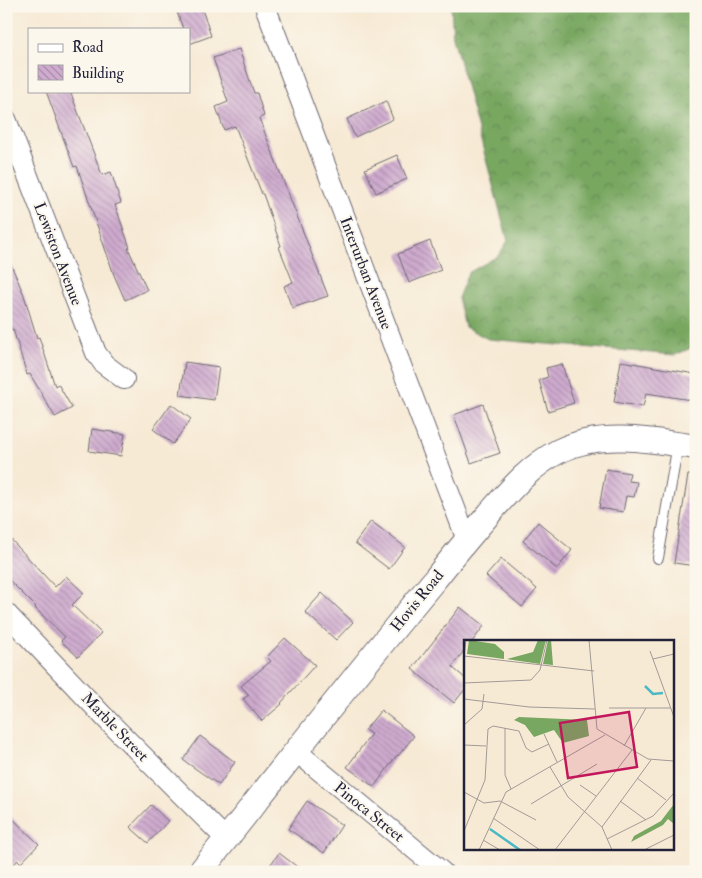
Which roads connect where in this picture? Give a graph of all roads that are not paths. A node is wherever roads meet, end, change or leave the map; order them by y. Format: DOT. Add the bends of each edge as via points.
graph roads {
  1 [pos="265,6"];
  2 [pos="6,119"];
  3 [pos="124,379"];
  4 [pos="687,446"];
  5 [pos="467,540"];
  6 [pos="658,558"];
  7 [pos="6,613"];
  8 [pos="296,751"];
  9 [pos="226,839"];
  10 [pos="200,872"];
  11 [pos="442,872"];
  1 -- 5 [label="street, Interurban Avenue"];
  2 -- 3 [label="street, Lewiston Avenue" via="96,352 104,364"];
  4 -- 5 [label="street, Hovis Road" via="611,439 582,443 559,451 538,464 515,485"];
  4 -- 6 [label="lane"];
  5 -- 8 [label="street, Hovis Road"];
  7 -- 9 [label="street, Marble Street"];
  8 -- 9 [label="street, Hovis Road"];
  8 -- 11 [label="street, Pinoca Street"];
  9 -- 10 [label="street, Hovis Road"];
}
